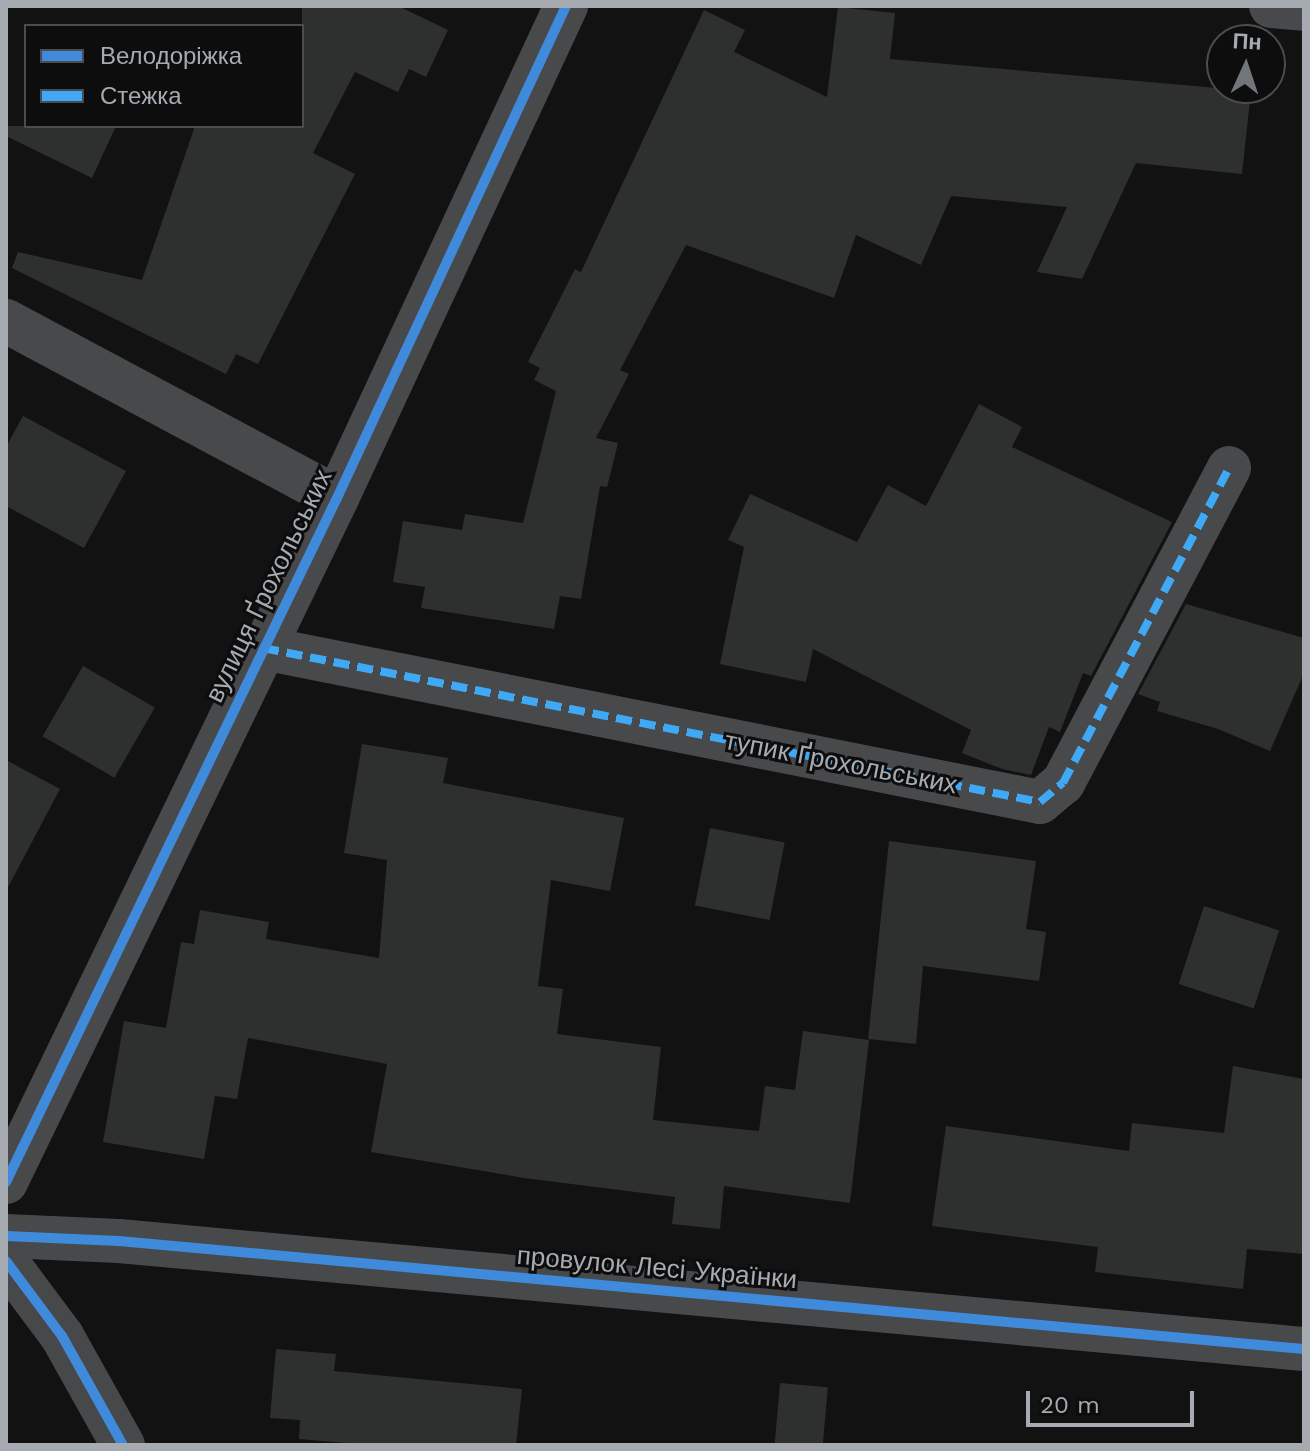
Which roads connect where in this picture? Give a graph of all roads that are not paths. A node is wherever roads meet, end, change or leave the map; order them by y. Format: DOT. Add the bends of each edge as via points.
graph roads {
  1 [pos="566,6"];
  2 [pos="1271,6"];
  3 [pos="1304,9"];
  4 [pos="6,321"];
  5 [pos="1229,468"];
  6 [pos="337,498"];
  7 [pos="263,648"];
  8 [pos="6,1182"];
  9 [pos="6,1236"];
  10 [pos="6,1261"];
  11 [pos="1304,1349"];
  12 [pos="123,1445"];
  1 -- 6 [label="street, вулиця Ґрохольських"];
  2 -- 3 [label="street"];
  4 -- 6 [label="street"];
  5 -- 7 [label="street, тупик Ґрохольських" via="1063,783 1040,802"];
  6 -- 7 [label="street, вулиця Ґрохольських"];
  7 -- 8 [label="street, вулиця Ґрохольських"];
  9 -- 11 [label="street, провулок Лесі Українки" via="119,1241"];
  10 -- 12 [label="main road" via="62,1336"];
}
